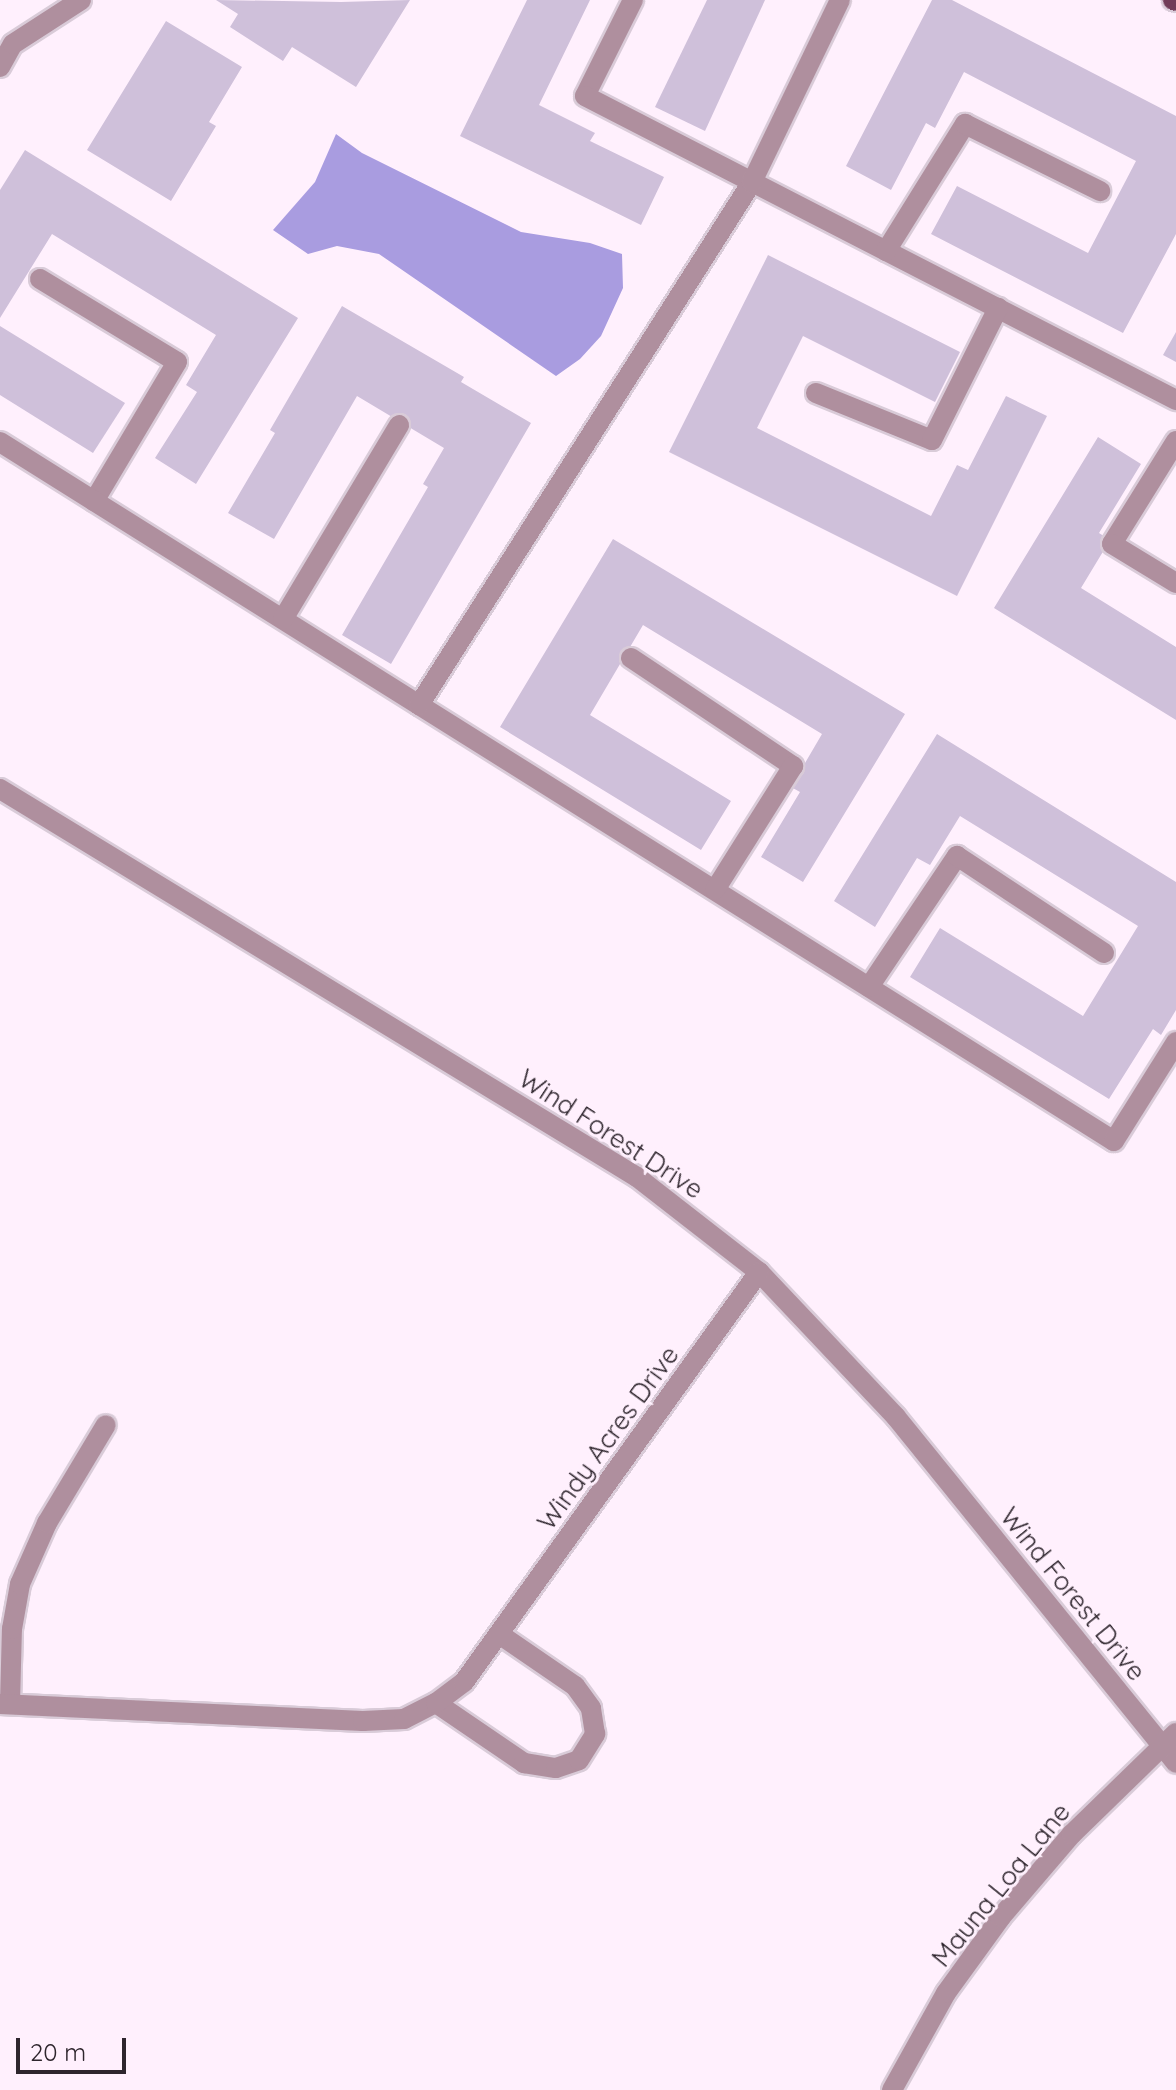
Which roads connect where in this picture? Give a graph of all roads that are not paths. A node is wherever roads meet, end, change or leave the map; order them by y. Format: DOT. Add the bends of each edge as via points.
graph roads {
  1 [pos="81,0"];
  2 [pos="633,0"];
  3 [pos="840,0"];
  4 [pos="7,40"];
  5 [pos="0,67"];
  6 [pos="752,182"];
  7 [pos="1100,191"];
  8 [pos="886,251"];
  9 [pos="40,279"];
  10 [pos="998,308"];
  11 [pos="816,393"];
  12 [pos="1176,400"];
  13 [pos="399,425"];
  14 [pos="1176,441"];
  15 [pos="0,442"];
  16 [pos="94,501"];
  17 [pos="1176,583"];
  18 [pos="283,619"];
  19 [pos="631,658"];
  20 [pos="419,705"];
  21 [pos="0,789"];
  22 [pos="715,890"];
  23 [pos="1104,953"];
  24 [pos="869,987"];
  25 [pos="1176,1042"];
  26 [pos="759,1272"];
  27 [pos="106,1425"];
  28 [pos="499,1634"];
  29 [pos="5,1703"];
  30 [pos="436,1703"];
  31 [pos="1169,1739"];
  32 [pos="1176,1763"];
  33 [pos="892,2090"];
  1 -- 4 [label="street"];
  2 -- 6 [label="street" via="585,96"];
  3 -- 6 [label="street"];
  4 -- 5 [label="street"];
  6 -- 8 [label="street"];
  6 -- 20 [label="street"];
  7 -- 8 [label="street" via="965,124"];
  8 -- 10 [label="street"];
  9 -- 16 [label="street" via="177,362"];
  10 -- 11 [label="street" via="932,440"];
  10 -- 12 [label="street"];
  13 -- 18 [label="street"];
  14 -- 17 [label="street" via="1112,544"];
  15 -- 16 [label="street"];
  16 -- 18 [label="street"];
  18 -- 20 [label="street"];
  19 -- 22 [label="street" via="793,766"];
  20 -- 22 [label="street"];
  21 -- 26 [label="street, Wind Forest Drive" via="637,1177"];
  22 -- 24 [label="street"];
  23 -- 24 [label="street" via="957,856"];
  24 -- 25 [label="street" via="1114,1141"];
  26 -- 28 [label="street, Windy Acres Drive"];
  26 -- 31 [label="street, Wind Forest Drive" via="896,1417"];
  27 -- 29 [label="street" via="47,1523 20,1584"];
  28 -- 30 [label="street, Windy Acres Drive" via="464,1682"];
  28 -- 30 [label="street" via="575,1686 591,1708 595,1734 579,1760 556,1768 524,1763"];
  29 -- 30 [label="street, Windy Acres Drive" via="363,1721 404,1719"];
  31 -- 32 [label="street, Wind Forest Drive"];
  31 -- 33 [label="street, Mauna Loa Lane" via="1072,1834 1001,1917 946,1993"];
}
